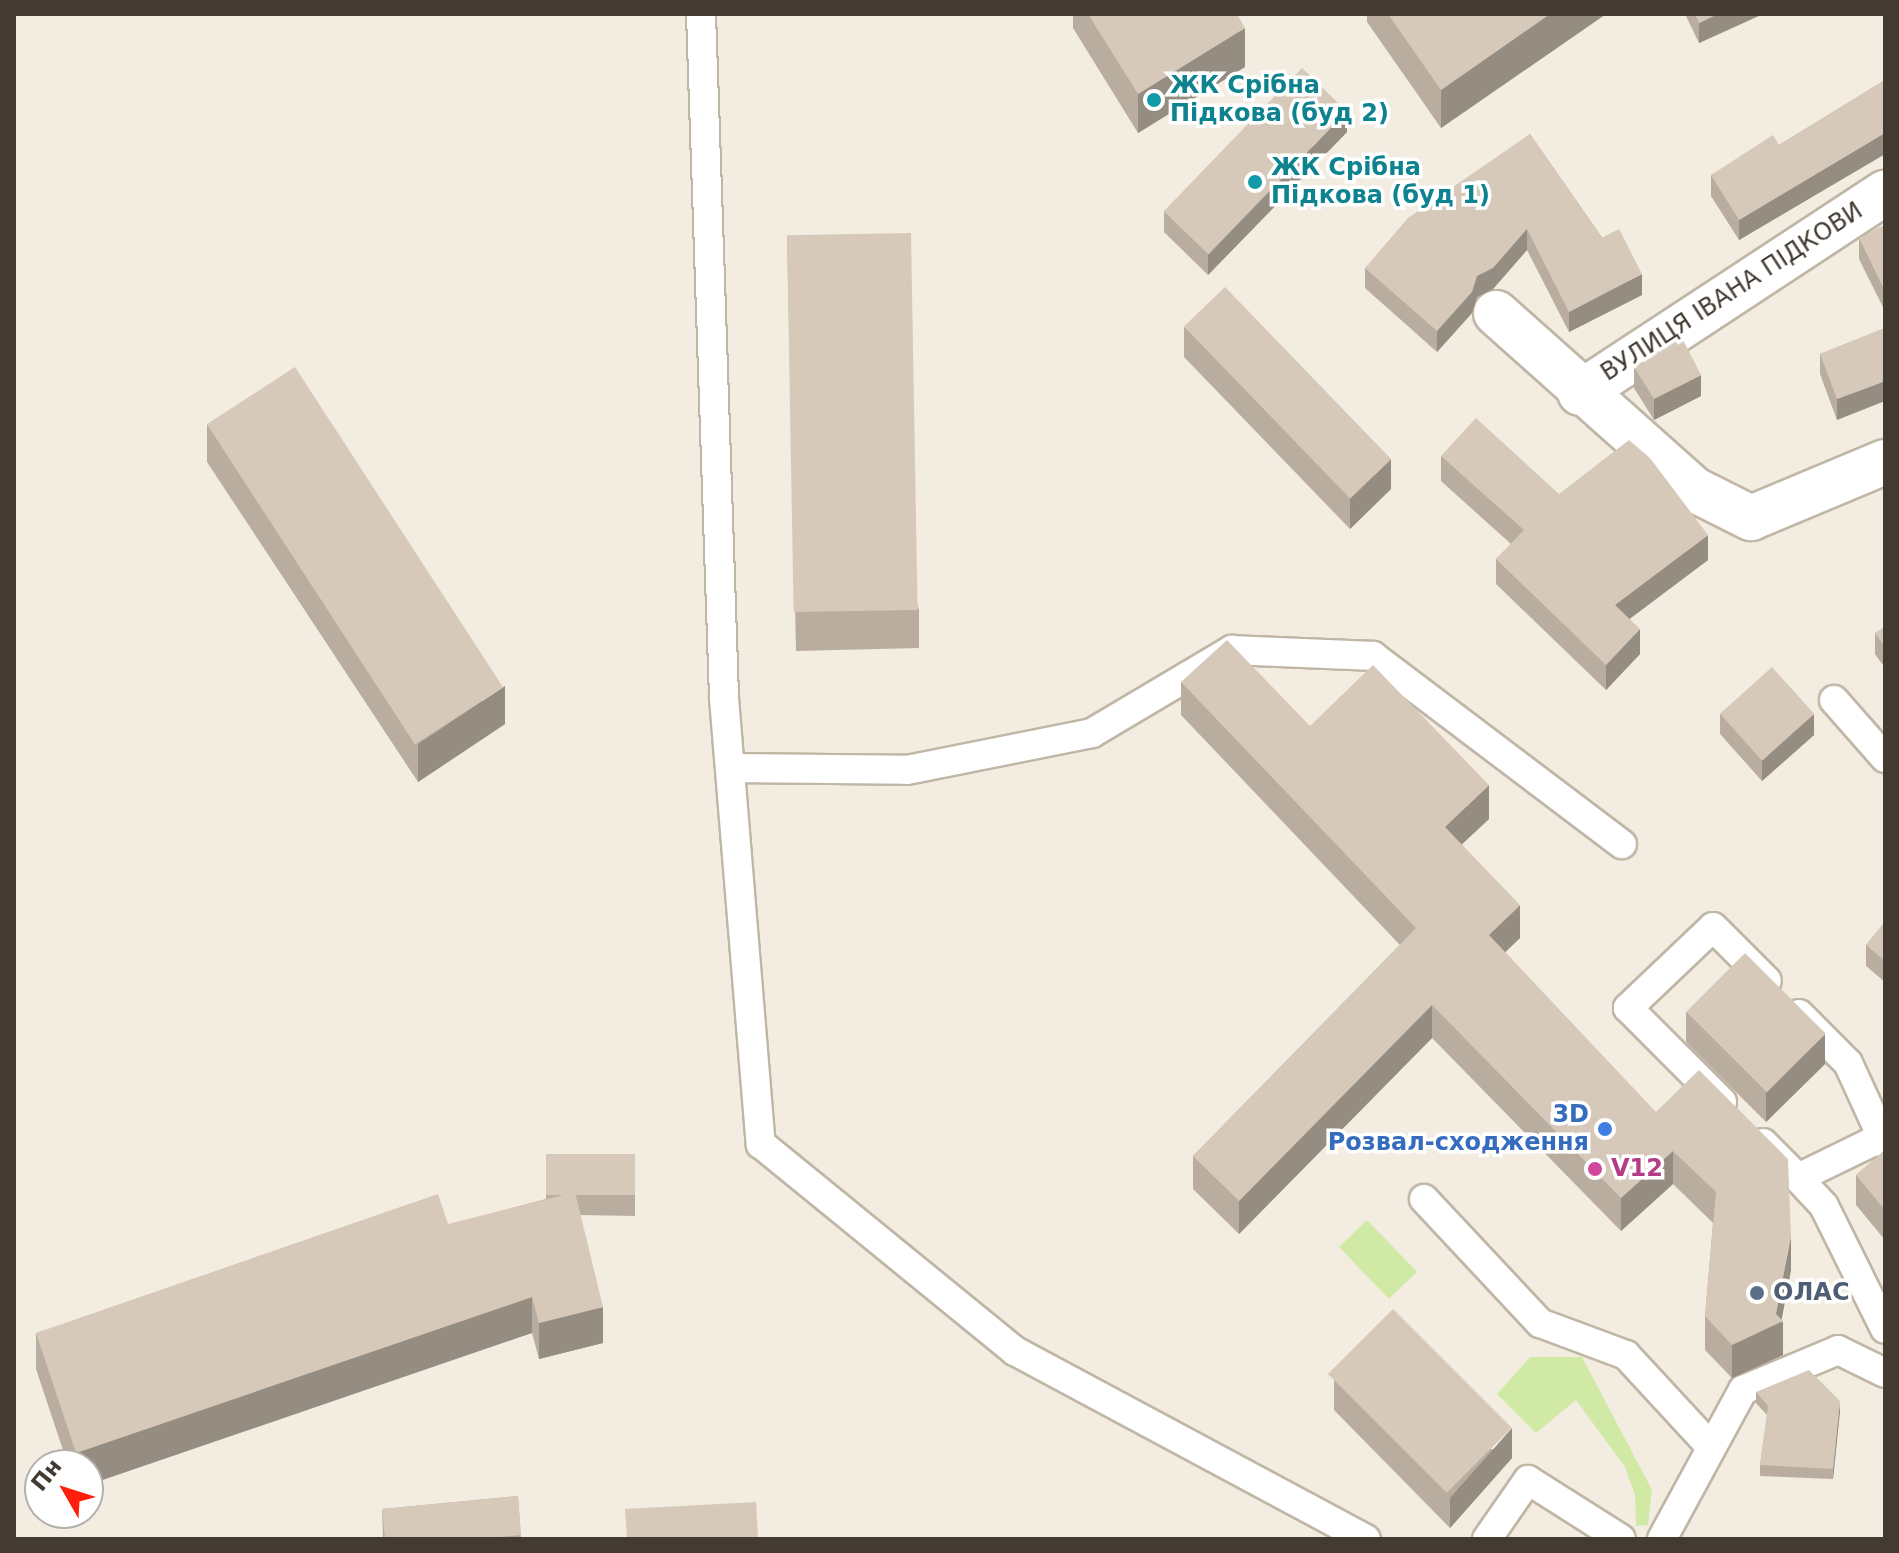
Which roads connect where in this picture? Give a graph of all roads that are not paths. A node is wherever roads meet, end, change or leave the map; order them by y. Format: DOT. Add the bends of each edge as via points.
graph roads {
  1 [pos="701,14"];
  2 [pos="1885,193"];
  3 [pos="1496,313"];
  4 [pos="1580,393"];
  5 [pos="1885,462"];
  6 [pos="1834,700"];
  7 [pos="1885,758"];
  8 [pos="730,768"];
  9 [pos="1622,844"];
  10 [pos="1882,1141"];
  11 [pos="1798,1178"];
  12 [pos="1424,1199"];
  13 [pos="1885,1329"];
  14 [pos="1885,1373"];
  15 [pos="1711,1447"];
  16 [pos="1366,1539"];
  17 [pos="1487,1539"];
  18 [pos="1621,1539"];
  19 [pos="1662,1539"];
  1 -- 8 [label="lane"];
  2 -- 4 [label="street, ВУЛИЦЯ ІВАНА ПІДКОВИ"];
  3 -- 4 [label="street, ВУЛИЦЯ ІВАНА ПІДКОВИ"];
  4 -- 5 [label="street, ВУЛИЦЯ ІВАНА ПІДКОВИ" via="1695,490 1751,518"];
  6 -- 7 [label="lane"];
  8 -- 9 [label="lane" via="907,770 1092,733 1232,650 1373,656"];
  8 -- 16 [label="lane" via="761,1144 1015,1351"];
  10 -- 11 [label="lane"];
  10 -- 11 [label="lane" via="1848,1063 1713,927 1628,1008"];
  11 -- 13 [label="lane" via="1824,1206"];
  12 -- 15 [label="lane" via="1540,1323 1626,1355"];
  14 -- 15 [label="lane" via="1838,1350 1757,1384 1743,1390"];
  15 -- 19 [label="lane"];
  17 -- 18 [label="lane" via="1528,1480"];
}
